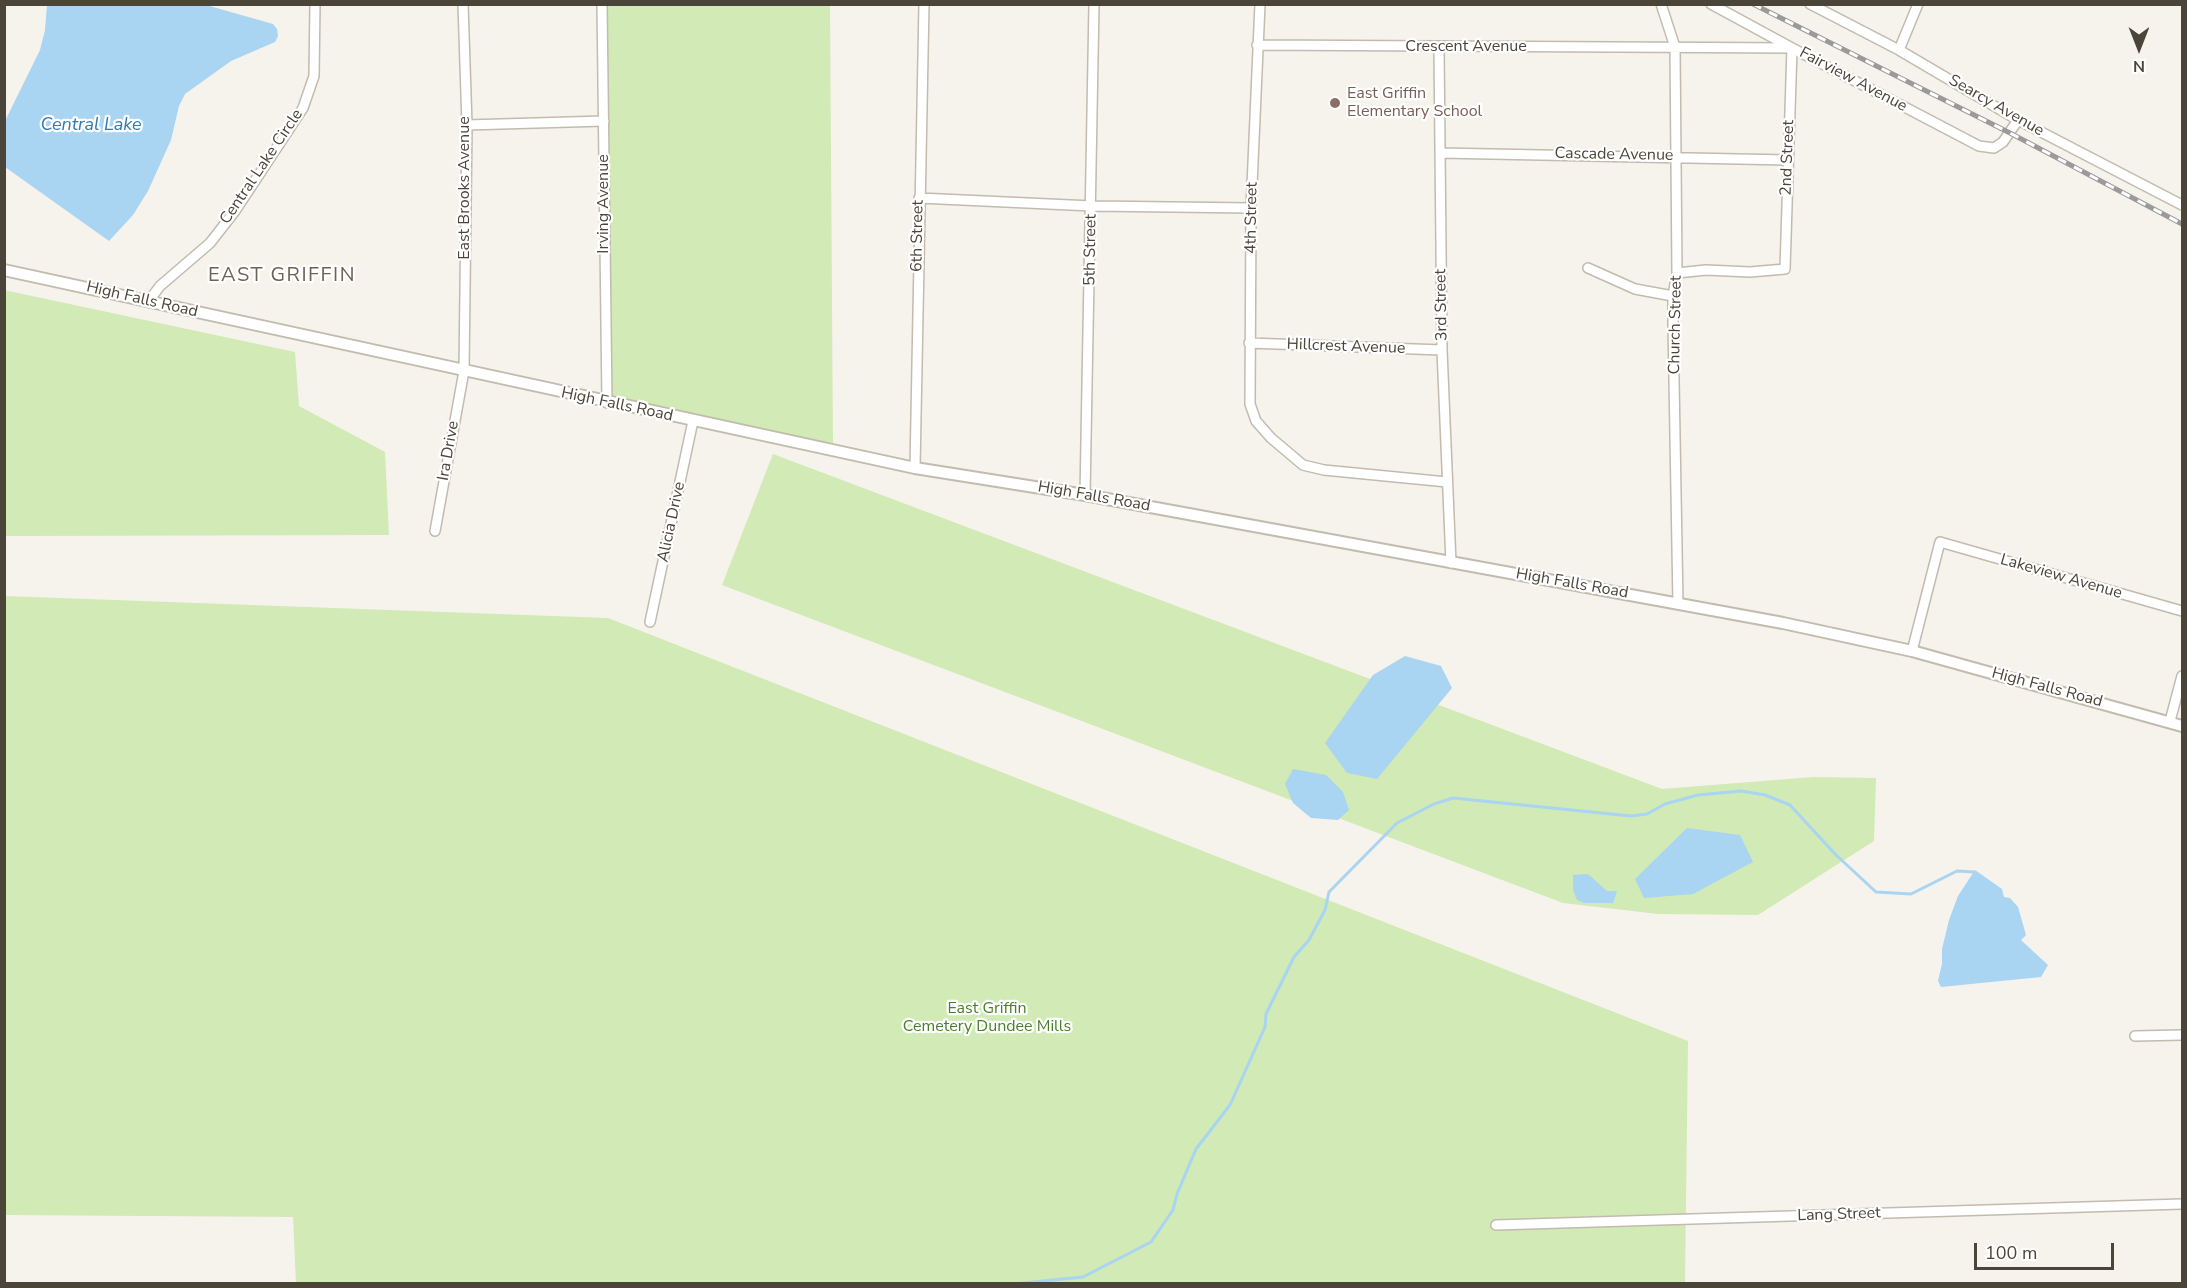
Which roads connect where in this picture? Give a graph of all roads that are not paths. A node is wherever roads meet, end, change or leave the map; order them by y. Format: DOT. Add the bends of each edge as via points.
graph roads {
  1 [pos="315,4"];
  2 [pos="463,4"];
  3 [pos="602,4"];
  4 [pos="924,4"];
  5 [pos="1094,4"];
  6 [pos="1260,4"];
  7 [pos="1661,4"];
  8 [pos="1712,4"];
  9 [pos="1810,4"];
  10 [pos="1918,4"];
  11 [pos="1257,45"];
  12 [pos="1439,47"];
  13 [pos="1675,47"];
  14 [pos="1792,48"];
  15 [pos="1899,50"];
  16 [pos="2018,120"];
  17 [pos="604,122"];
  18 [pos="467,125"];
  19 [pos="1441,153"];
  20 [pos="1677,156"];
  21 [pos="1788,160"];
  22 [pos="919,198"];
  23 [pos="2182,205"];
  24 [pos="1092,206"];
  25 [pos="1251,208"];
  26 [pos="1588,268"];
  27 [pos="4,270"];
  28 [pos="1677,273"];
  29 [pos="1673,296"];
  30 [pos="148,302"];
  31 [pos="1250,343"];
  32 [pos="1442,350"];
  33 [pos="464,371"];
  34 [pos="607,403"];
  35 [pos="693,422"];
  36 [pos="915,468"];
  37 [pos="1447,482"];
  38 [pos="1085,495"];
  39 [pos="435,531"];
  40 [pos="1451,562"];
  41 [pos="1678,604"];
  42 [pos="2182,611"];
  43 [pos="650,622"];
  44 [pos="1912,651"];
  45 [pos="2182,676"];
  46 [pos="2170,722"];
  47 [pos="2182,726"];
  48 [pos="2182,1035"];
  49 [pos="2135,1036"];
  50 [pos="2182,1204"];
  51 [pos="1496,1225"];
  1 -- 30 [label="street, Central Lake Circle" via="314,76 303,108 236,211 210,243 160,286"];
  2 -- 18 [label="street, East Brooks Avenue"];
  3 -- 17 [label="street, Irving Avenue"];
  4 -- 22 [label="street, 6th Street"];
  5 -- 24 [label="street, 5th Street"];
  6 -- 11 [label="street, 4th Street"];
  7 -- 13 [label="street"];
  8 -- 14 [label="street"];
  9 -- 15 [label="street, Searcy Avenue"];
  10 -- 15 [label="street"];
  11 -- 12 [label="street, Crescent Avenue"];
  11 -- 25 [label="street, 4th Street"];
  12 -- 13 [label="street, Crescent Avenue"];
  12 -- 19 [label="street, 3rd Street"];
  13 -- 14 [label="street, Fairview Avenue"];
  13 -- 20 [label="street, Church Street"];
  14 -- 16 [label="street, Fairview Avenue" via="1979,147 1994,148 2003,142"];
  14 -- 21 [label="street, 2nd Street"];
  15 -- 16 [label="street, Searcy Avenue"];
  16 -- 23 [label="street, Searcy Avenue"];
  17 -- 18 [label="street"];
  17 -- 34 [label="street, Irving Avenue"];
  18 -- 33 [label="street, East Brooks Avenue"];
  19 -- 20 [label="street, Cascade Avenue"];
  19 -- 32 [label="street, 3rd Street"];
  20 -- 21 [label="street, Cascade Avenue"];
  20 -- 28 [label="street, Church Street"];
  21 -- 28 [label="street, 2nd Street" via="1785,269"];
  22 -- 24 [label="street"];
  22 -- 36 [label="street, 6th Street"];
  24 -- 25 [label="street"];
  24 -- 38 [label="street, 5th Street"];
  25 -- 31 [label="street, 4th Street"];
  26 -- 29 [label="street" via="1642,291"];
  27 -- 30 [label="street, High Falls Road"];
  28 -- 29 [label="street, Church Street"];
  29 -- 41 [label="street, Church Street"];
  30 -- 33 [label="street, High Falls Road"];
  31 -- 32 [label="street, Hillcrest Avenue"];
  31 -- 37 [label="street, 4th Street" via="1250,404 1262,428 1303,465"];
  32 -- 37 [label="street, 3rd Street"];
  33 -- 34 [label="street, High Falls Road"];
  33 -- 39 [label="street, Ira Drive"];
  34 -- 35 [label="street, High Falls Road"];
  35 -- 36 [label="street, High Falls Road"];
  35 -- 43 [label="street, Alicia Drive"];
  36 -- 38 [label="street, High Falls Road"];
  37 -- 40 [label="street, 3rd Street"];
  38 -- 40 [label="street, High Falls Road"];
  40 -- 41 [label="street, High Falls Road"];
  41 -- 44 [label="street, High Falls Road"];
  42 -- 44 [label="street, Lakeview Avenue" via="1940,542"];
  44 -- 46 [label="street, High Falls Road"];
  45 -- 46 [label="street"];
  46 -- 47 [label="street, High Falls Road"];
  48 -- 49 [label="street"];
  50 -- 51 [label="street, Lang Street"];
}
